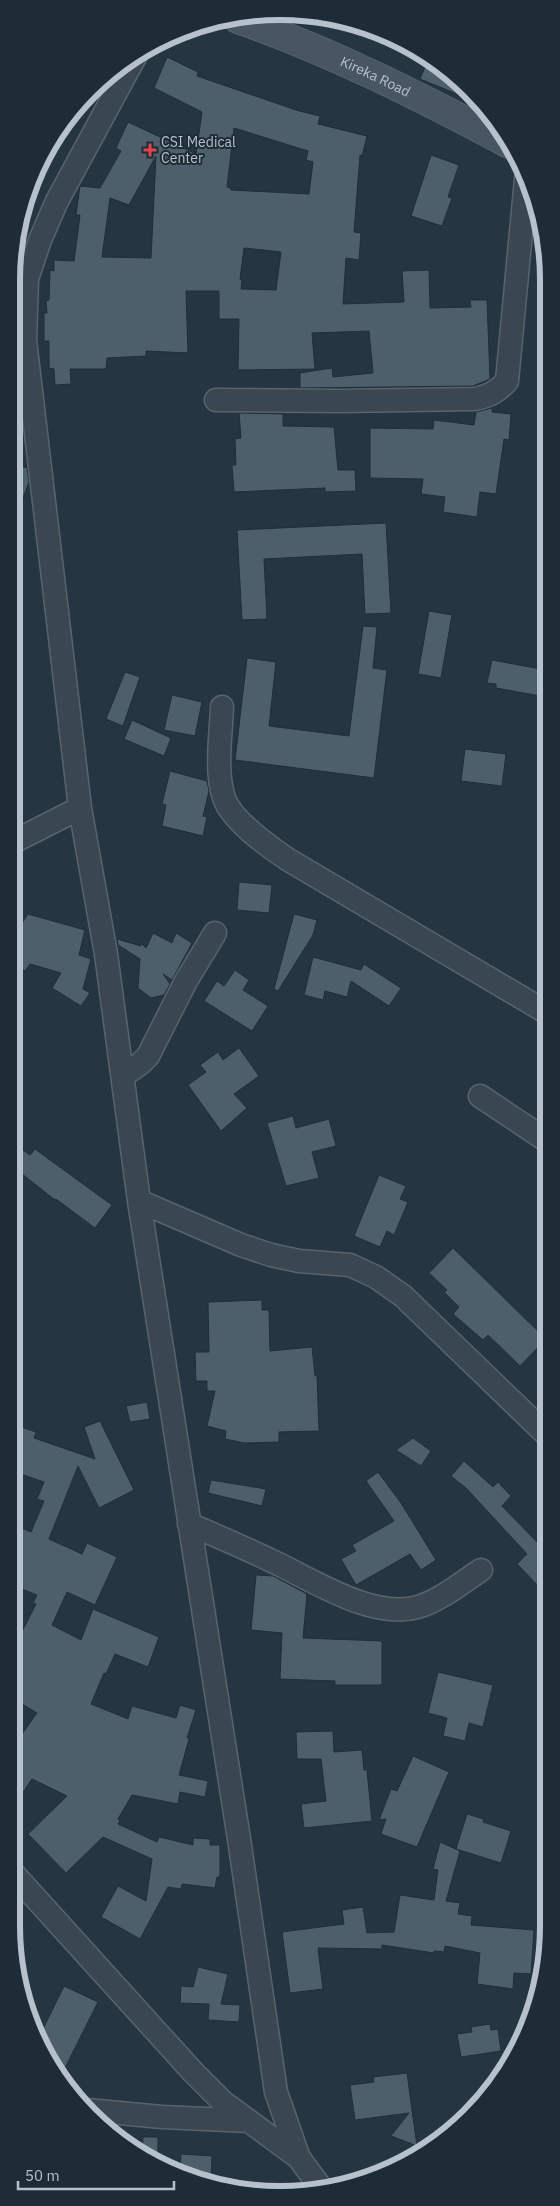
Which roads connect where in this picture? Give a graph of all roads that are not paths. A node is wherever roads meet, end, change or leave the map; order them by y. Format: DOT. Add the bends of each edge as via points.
graph roads {
  1 [pos="246,22"];
  2 [pos="128,70"];
  3 [pos="497,137"];
  4 [pos="525,193"];
  5 [pos="216,400"];
  6 [pos="222,707"];
  7 [pos="80,808"];
  8 [pos="20,838"];
  9 [pos="215,933"];
  10 [pos="540,1008"];
  11 [pos="124,1075"];
  12 [pos="480,1096"];
  13 [pos="540,1136"];
  14 [pos="139,1201"];
  15 [pos="540,1428"];
  16 [pos="189,1524"];
  17 [pos="481,1570"];
  18 [pos="20,1882"];
  19 [pos="97,2111"];
  20 [pos="249,2122"];
  21 [pos="299,2158"];
  22 [pos="318,2183"];
  1 -- 3 [label="main road, Kireka Road" via="428,100"];
  2 -- 7 [label="street" via="57,201 27,280 25,340"];
  4 -- 5 [label="street" via="507,381 499,390 475,399"];
  6 -- 10 [label="street" via="220,776 225,800 247,828 287,859"];
  7 -- 8 [label="street"];
  7 -- 11 [label="street"];
  9 -- 11 [label="street" via="186,980 148,1056"];
  11 -- 14 [label="street"];
  12 -- 13 [label="street"];
  14 -- 15 [label="street" via="271,1255 350,1265 376,1276 403,1296"];
  14 -- 16 [label="street"];
  16 -- 17 [label="street" via="351,1599 375,1606 396,1609 418,1607 439,1598"];
  16 -- 21 [label="street" via="276,2092"];
  18 -- 20 [label="street" via="193,2072"];
  19 -- 20 [label="street"];
  20 -- 21 [label="street"];
  21 -- 22 [label="street"];
}
